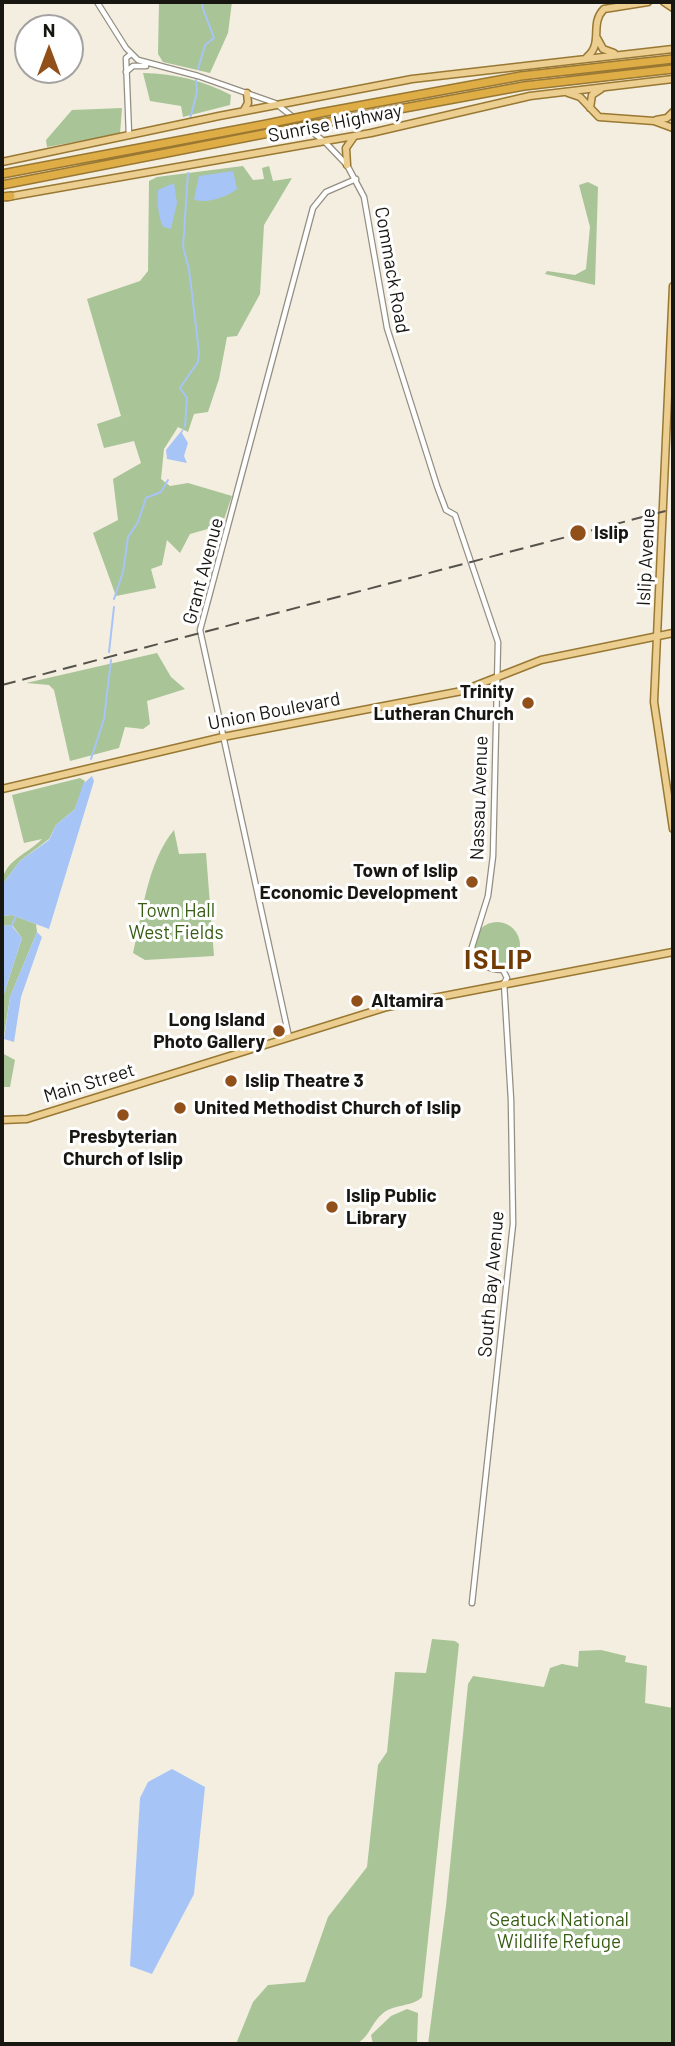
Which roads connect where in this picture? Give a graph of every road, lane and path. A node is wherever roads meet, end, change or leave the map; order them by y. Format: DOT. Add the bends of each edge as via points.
graph roads {
  1 [pos="97,2"];
  2 [pos="648,2"];
  3 [pos="664,2"];
  4 [pos="673,8"];
  5 [pos="597,38"];
  6 [pos="673,49"];
  7 [pos="131,54"];
  8 [pos="619,55"];
  9 [pos="585,58"];
  10 [pos="673,59"];
  11 [pos="150,66"];
  12 [pos="673,69"];
  13 [pos="126,72"];
  14 [pos="673,79"];
  15 [pos="606,87"];
  16 [pos="562,92"];
  17 [pos="247,93"];
  18 [pos="277,104"];
  19 [pos="244,110"];
  20 [pos="590,110"];
  21 [pos="673,112"];
  22 [pos="654,121"];
  23 [pos="673,128"];
  24 [pos="355,136"];
  25 [pos="129,137"];
  26 [pos="325,142"];
  27 [pos="2,162"];
  28 [pos="347,164"];
  29 [pos="2,174"];
  30 [pos="356,179"];
  31 [pos="2,185"];
  32 [pos="11,196"];
  33 [pos="2,197"];
  34 [pos="673,286"];
  35 [pos="467,554"];
  36 [pos="673,633"];
  37 [pos="659,636"];
  38 [pos="497,678"];
  39 [pos="223,737"];
  40 [pos="2,789"];
  41 [pos="673,829"];
  42 [pos="673,952"];
  43 [pos="504,982"];
  44 [pos="289,1037"];
  45 [pos="2,1120"];
  46 [pos="472,1603"];
  1 -- 7 [label="street, Commack Road"];
  2 -- 5 [label="main road" via="604,9 597,19"];
  3 -- 4 [label="main road"];
  5 -- 8 [label="main road" via="603,49"];
  5 -- 9 [label="main road"];
  6 -- 8 [label="main road, Sunrise Highway"];
  7 -- 11 [label="street, Commack Road"];
  7 -- 13 [label="street" via="126,58"];
  8 -- 9 [label="main road, Sunrise Highway"];
  9 -- 18 [label="main road, Sunrise Highway" via="424,77"];
  10 -- 29 [label="highway, Sunrise Highway, bridge" via="521,76"];
  11 -- 13 [label="street" via="135,65"];
  11 -- 17 [label="street, Commack Road"];
  12 -- 31 [label="highway, Sunrise Highway, bridge" via="524,86"];
  13 -- 25 [label="street"];
  14 -- 15 [label="main road, Sunrise Highway"];
  15 -- 16 [label="main road, Sunrise Highway"];
  15 -- 20 [label="main road" via="592,95"];
  16 -- 20 [label="main road" via="580,97"];
  16 -- 24 [label="main road, Sunrise Highway"];
  17 -- 18 [label="street, Commack Road"];
  17 -- 19 [label="main road"];
  18 -- 19 [label="main road, Sunrise Highway"];
  18 -- 26 [label="street, Commack Road"];
  19 -- 25 [label="main road, Sunrise Highway"];
  20 -- 22 [label="main road" via="602,118"];
  21 -- 22 [label="main road"];
  22 -- 23 [label="main road"];
  24 -- 26 [label="main road, Sunrise Highway"];
  24 -- 28 [label="main road" via="346,145"];
  25 -- 27 [label="main road, Sunrise Highway"];
  26 -- 28 [label="street, Commack Road"];
  26 -- 32 [label="main road, Sunrise Highway"];
  28 -- 30 [label="street, Commack Road"];
  30 -- 35 [label="street, Commack Road" via="367,209 390,338 437,486 446,509 455,515"];
  30 -- 39 [label="street, Grant Avenue" via="323,194 313,208 200,630"];
  32 -- 33 [label="highway"];
  34 -- 37 [label="main road, Islip Avenue"];
  35 -- 38 [label="street, Nassau Avenue" via="498,642"];
  36 -- 37 [label="main road, Union Boulevard"];
  37 -- 38 [label="main road, Union Boulevard" via="541,660"];
  37 -- 41 [label="main road, Islip Avenue" via="654,702"];
  38 -- 39 [label="main road, Union Boulevard" via="462,691"];
  38 -- 43 [label="street, Nassau Avenue" via="493,856 488,897 472,947 480,962"];
  39 -- 40 [label="main road, Union Boulevard"];
  39 -- 44 [label="street, Grant Avenue"];
  42 -- 43 [label="main road, Main Street"];
  43 -- 44 [label="main road, Main Street" via="387,1007"];
  43 -- 46 [label="street, South Bay Avenue" via="513,1224"];
  44 -- 45 [label="main road, Main Street" via="27,1119"];
}
